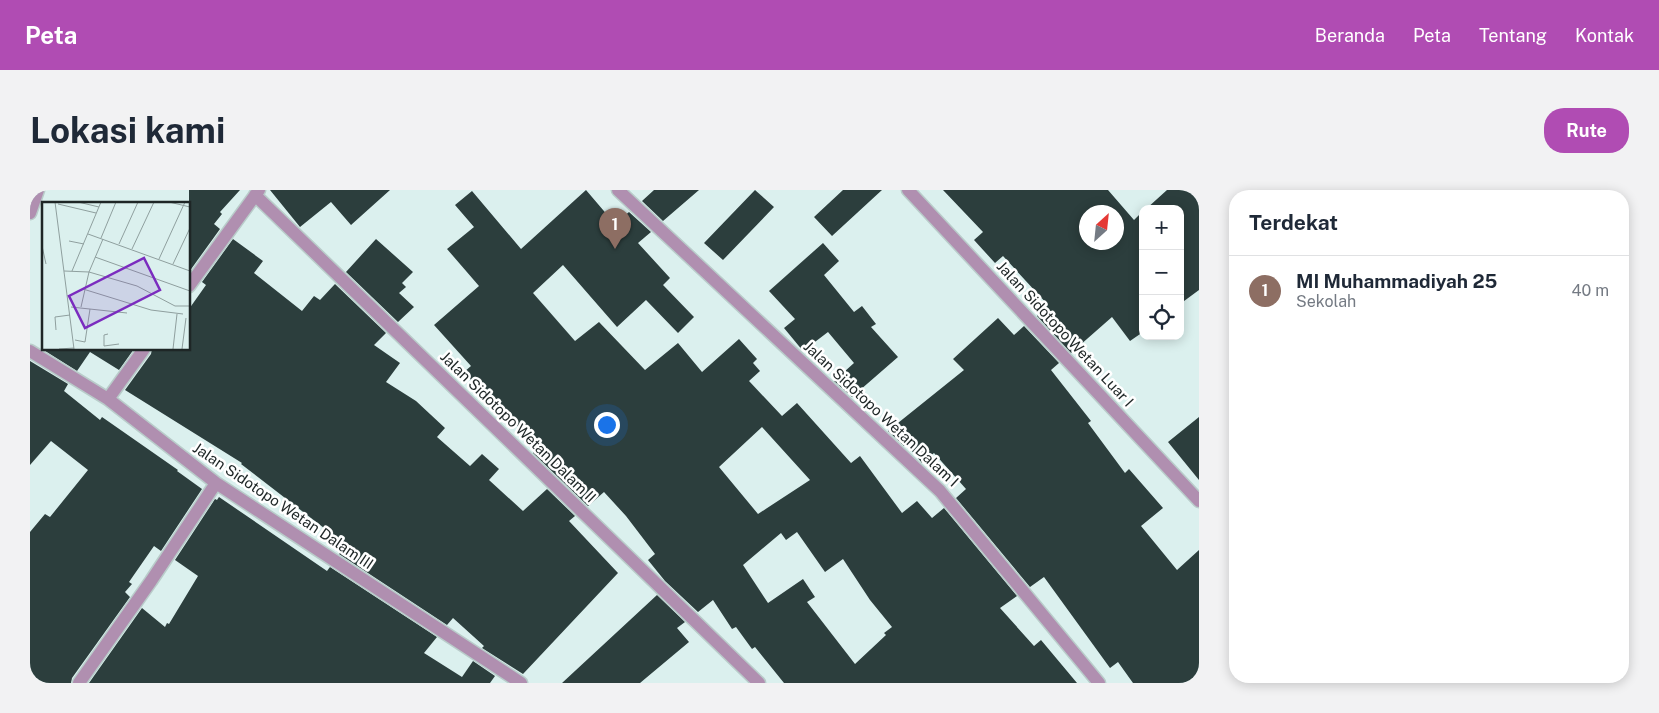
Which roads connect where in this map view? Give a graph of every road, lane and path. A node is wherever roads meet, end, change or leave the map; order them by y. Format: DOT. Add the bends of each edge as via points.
graph roads {
  1 [pos="38,190"];
  2 [pos="618,190"];
  3 [pos="908,190"];
  4 [pos="257,192"];
  5 [pos="30,213"];
  6 [pos="190,285"];
  7 [pos="143,350"];
  8 [pos="30,352"];
  9 [pos="108,399"];
  10 [pos="216,483"];
  11 [pos="1199,501"];
  12 [pos="79,683"];
  13 [pos="521,683"];
  14 [pos="759,683"];
  15 [pos="1098,683"];
  1 -- 5 [label="street"];
  2 -- 15 [label="street, Jalan Sidotopo Wetan Dalam I" via="940,491"];
  3 -- 11 [label="street, Jalan Sidotopo Wetan Luar I"];
  4 -- 6 [label="street"];
  4 -- 14 [label="street, Jalan Sidotopo Wetan Dalam II"];
  7 -- 9 [label="street"];
  8 -- 9 [label="street, Jalan Sidotopo Wetan Dalam III"];
  9 -- 10 [label="street, Jalan Sidotopo Wetan Dalam III"];
  10 -- 12 [label="street"];
  10 -- 13 [label="street, Jalan Sidotopo Wetan Dalam III"];
}
